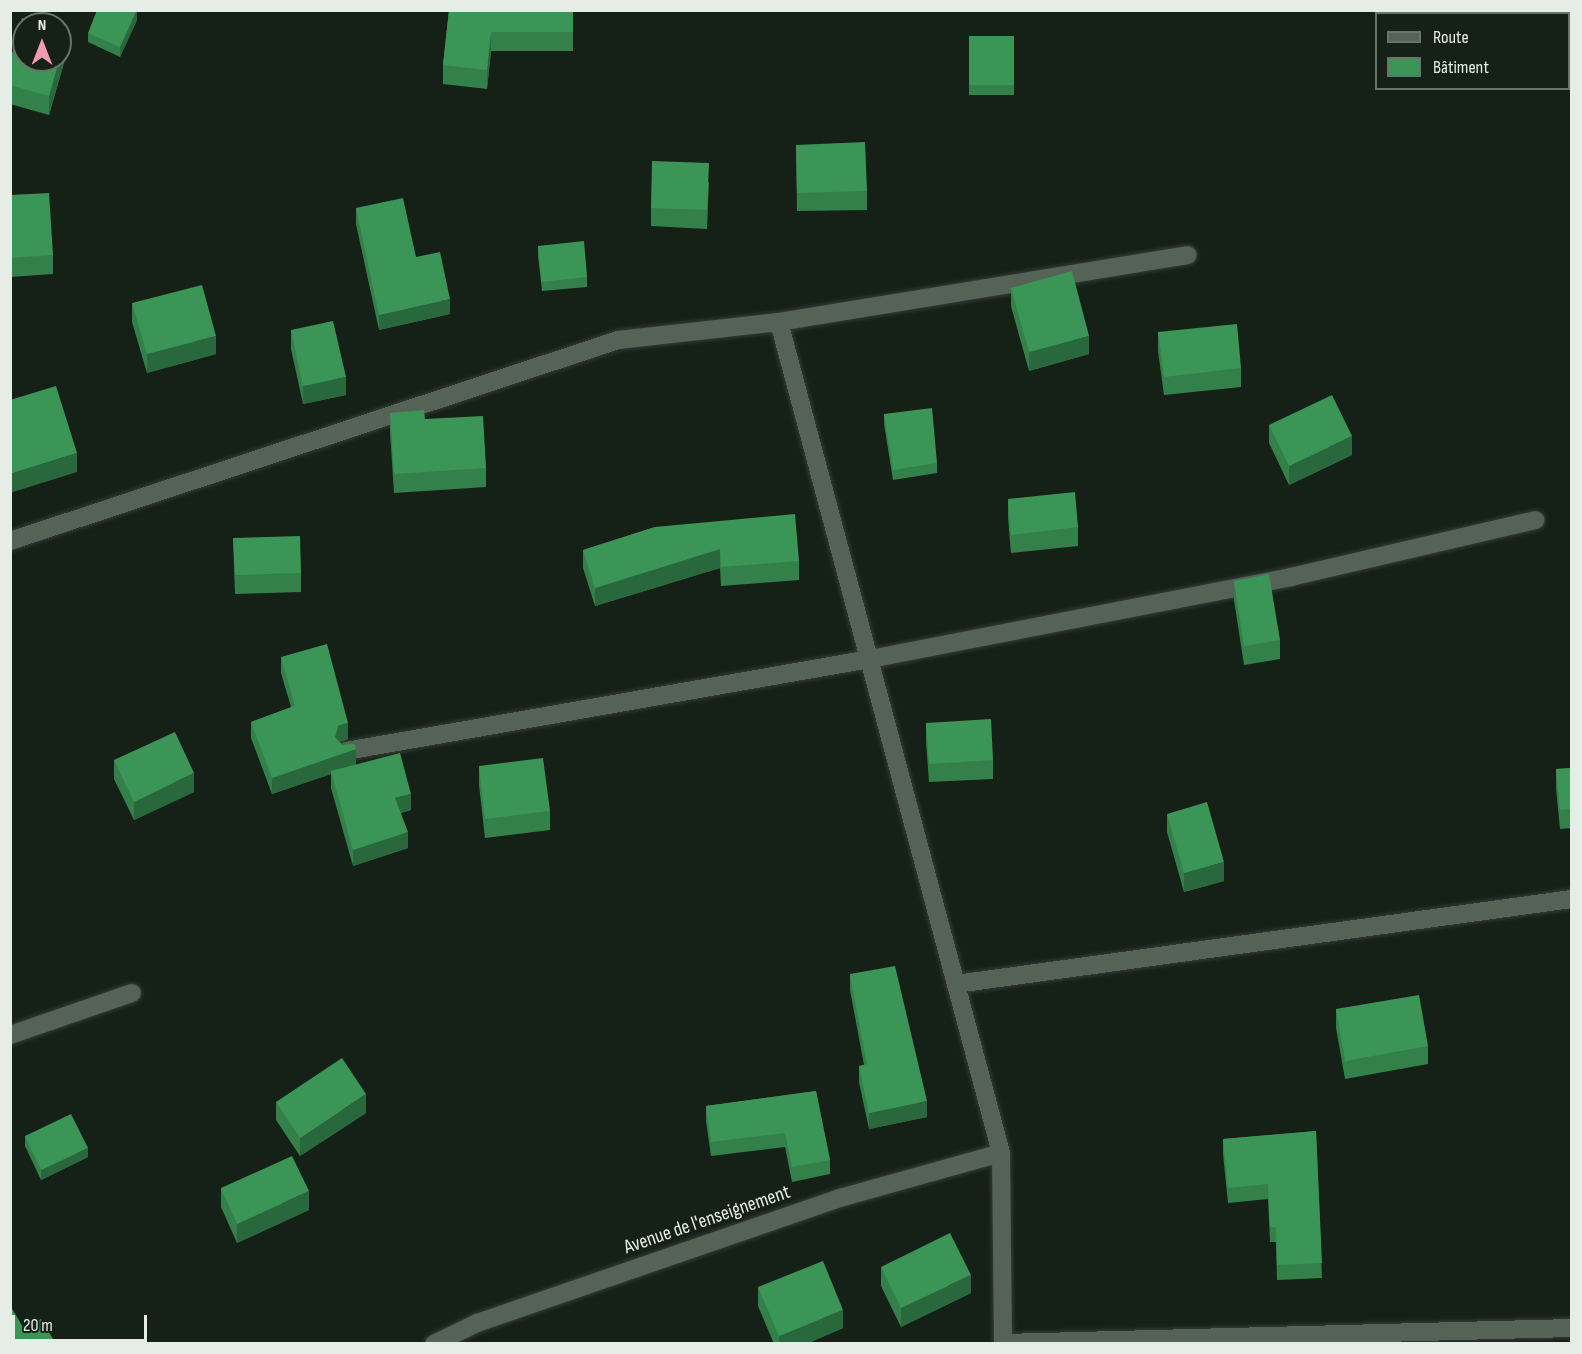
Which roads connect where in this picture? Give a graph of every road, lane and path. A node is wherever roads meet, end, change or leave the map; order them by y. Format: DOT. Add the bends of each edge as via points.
graph roads {
  1 [pos="1188,255"];
  2 [pos="779,322"];
  3 [pos="1535,520"];
  4 [pos="10,541"];
  5 [pos="870,659"];
  6 [pos="345,751"];
  7 [pos="1572,899"];
  8 [pos="956,984"];
  9 [pos="132,993"];
  10 [pos="10,1035"];
  11 [pos="1001,1153"];
  12 [pos="1572,1328"];
  13 [pos="1003,1343"];
  14 [pos="434,1344"];
  1 -- 2 [label="street"];
  2 -- 4 [label="street" via="618,340"];
  2 -- 5 [label="street"];
  3 -- 5 [label="street" via="1291,577"];
  5 -- 6 [label="street"];
  5 -- 8 [label="street"];
  7 -- 8 [label="street"];
  8 -- 11 [label="street"];
  9 -- 10 [label="street"];
  11 -- 13 [label="street"];
  11 -- 14 [label="street, Avenue de l'enseignement" via="840,1198 477,1323"];
  12 -- 13 [label="street"];
}
